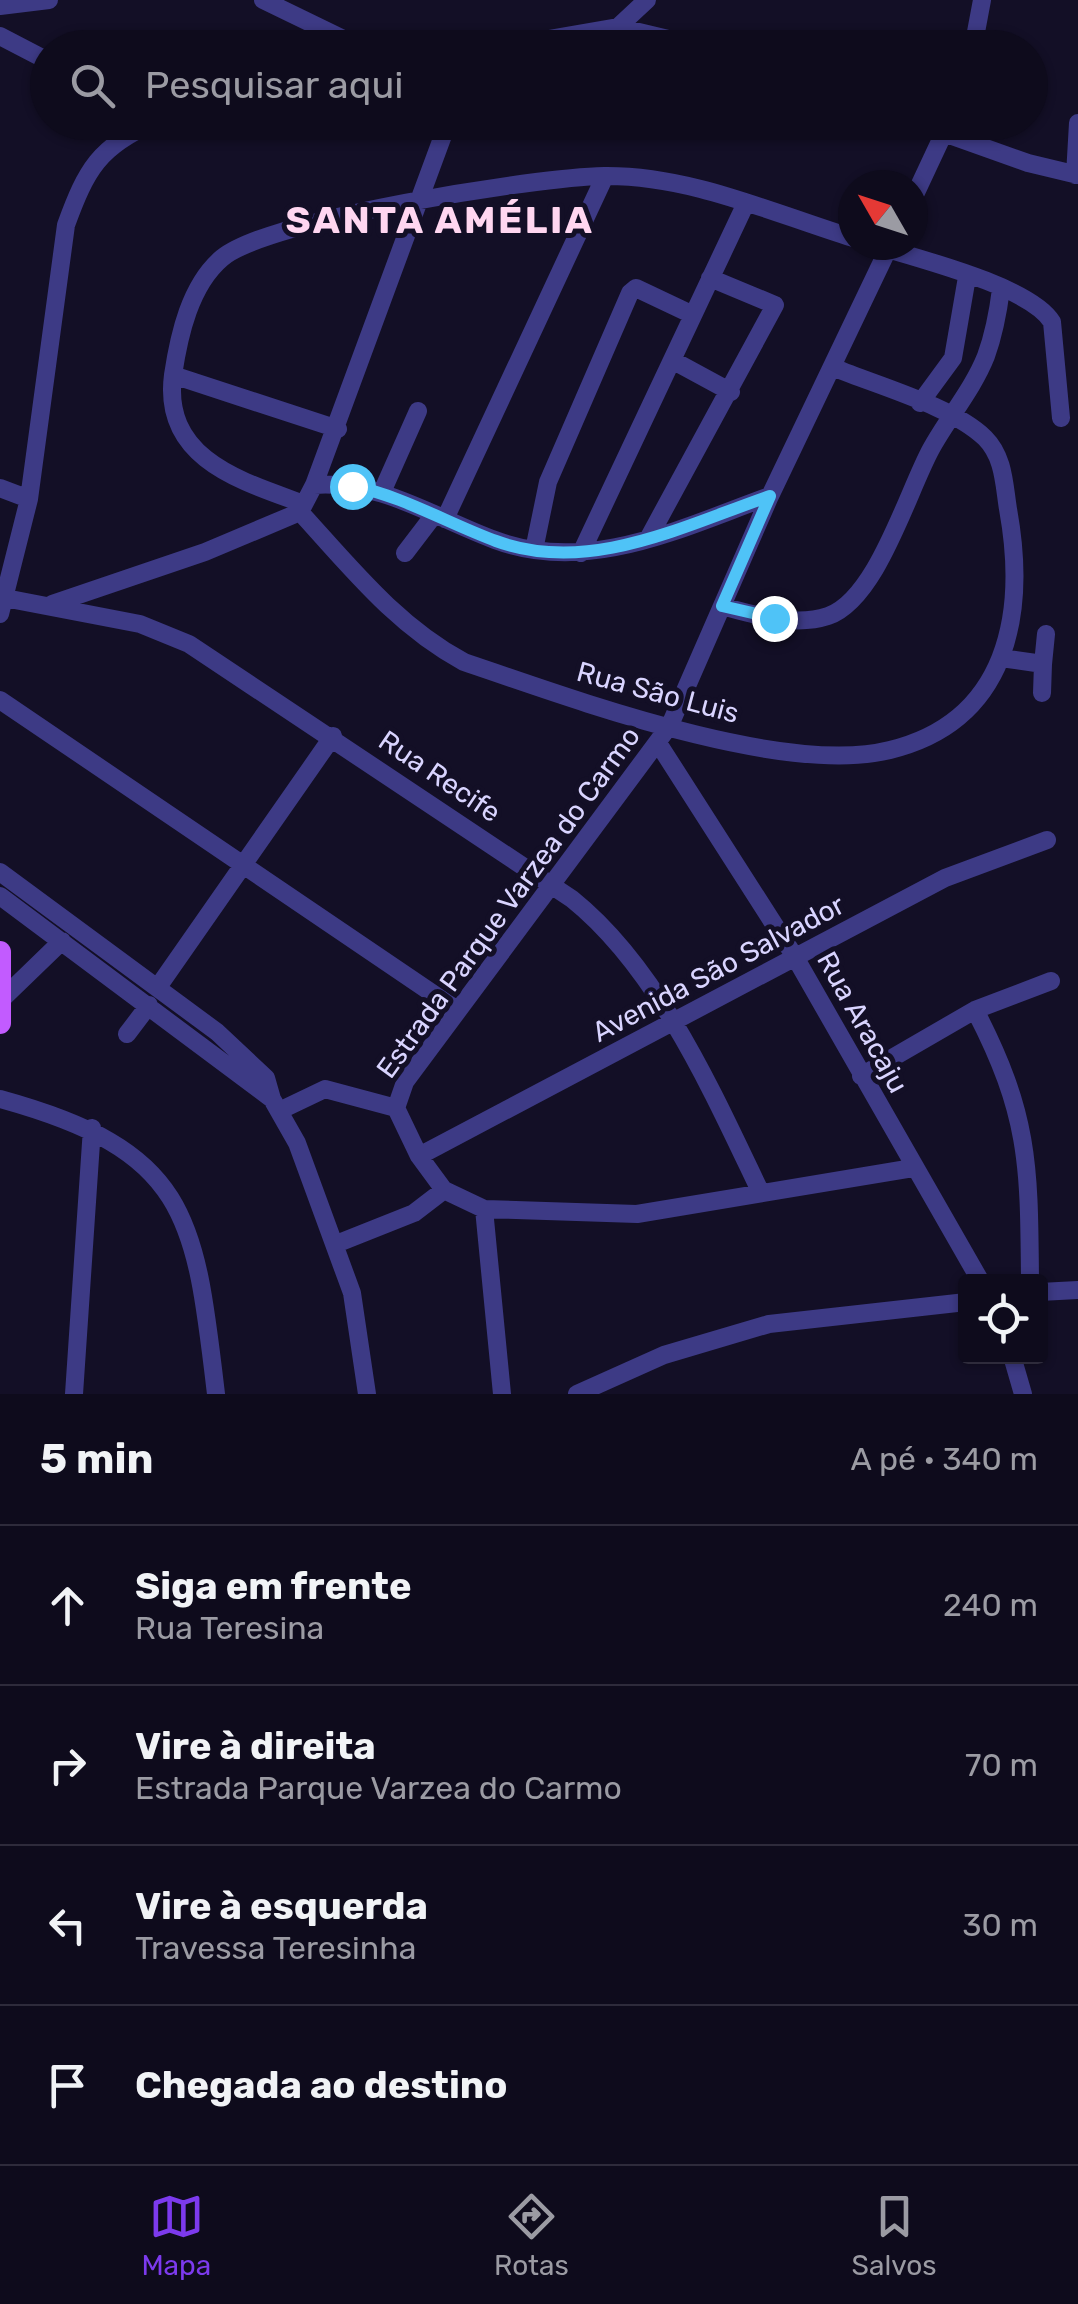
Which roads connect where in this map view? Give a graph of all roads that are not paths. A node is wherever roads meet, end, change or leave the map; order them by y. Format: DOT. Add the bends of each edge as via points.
graph roads {
  1 [pos="49,0"];
  2 [pos="263,0"];
  3 [pos="647,0"];
  4 [pos="982,0"];
  5 [pos="0,6"];
  6 [pos="618,27"];
  7 [pos="325,30"];
  8 [pos="601,30"];
  9 [pos="631,30"];
  10 [pos="976,30"];
  11 [pos="0,36"];
  12 [pos="30,52"];
  13 [pos="1078,123"];
  14 [pos="124,140"];
  15 [pos="442,140"];
  16 [pos="941,140"];
  17 [pos="980,140"];
  18 [pos="927,170"];
  19 [pos="605,176"];
  20 [pos="1077,176"];
  21 [pos="420,203"];
  22 [pos="746,203"];
  23 [pos="838,233"];
  24 [pos="879,260"];
  25 [pos="920,260"];
  26 [pos="967,277"];
  27 [pos="710,278"];
  28 [pos="1001,289"];
  29 [pos="693,315"];
  30 [pos="672,360"];
  31 [pos="835,368"];
  32 [pos="173,375"];
  33 [pos="731,392"];
  34 [pos="920,403"];
  35 [pos="418,411"];
  36 [pos="950,416"];
  37 [pos="1061,418"];
  38 [pos="338,429"];
  39 [pos="314,485"];
  40 [pos="0,488"];
  41 [pos="382,492"];
  42 [pos="770,496"];
  43 [pos="29,499"];
  44 [pos="302,508"];
  45 [pos="440,517"];
  46 [pos="648,539"];
  47 [pos="534,550"];
  48 [pos="580,552"];
  49 [pos="405,553"];
  50 [pos="2,603"];
  51 [pos="50,604"];
  52 [pos="722,606"];
  53 [pos="1046,634"];
  54 [pos="1001,658"];
  55 [pos="1043,664"];
  56 [pos="1042,693"];
  57 [pos="0,700"];
  58 [pos="670,725"];
  59 [pos="333,736"];
  60 [pos="658,743"];
  61 [pos="1047,840"];
  62 [pos="243,861"];
  63 [pos="0,872"];
  64 [pos="550,885"];
  65 [pos="0,896"];
  66 [pos="62,941"];
  67 [pos="0,952"];
  68 [pos="795,957"];
  69 [pos="1051,981"];
  70 [pos="158,987"];
  71 [pos="3,998"];
  72 [pos="149,1004"];
  73 [pos="457,1010"];
  74 [pos="975,1010"];
  75 [pos="0,1023"];
  76 [pos="672,1025"];
  77 [pos="127,1034"];
  78 [pos="861,1076"];
  79 [pos="0,1100"];
  80 [pos="275,1105"];
  81 [pos="396,1108"];
  82 [pos="92,1128"];
  83 [pos="419,1156"];
  84 [pos="913,1168"];
  85 [pos="444,1190"];
  86 [pos="761,1193"];
  87 [pos="484,1209"];
  88 [pos="336,1244"];
  89 [pos="976,1274"];
  90 [pos="1030,1274"];
  91 [pos="1078,1290"];
  92 [pos="1048,1292"];
  93 [pos="958,1303"];
  94 [pos="1014,1364"];
  95 [pos="74,1394"];
  96 [pos="216,1394"];
  97 [pos="367,1394"];
  98 [pos="502,1394"];
  99 [pos="577,1394"];
  100 [pos="1023,1394"];
  1 -- 5 [label="street"];
  2 -- 7 [label="street"];
  3 -- 6 [label="street"];
  4 -- 10 [label="street"];
  6 -- 8 [label="street"];
  6 -- 9 [label="street"];
  11 -- 12 [label="street"];
  13 -- 20 [label="street"];
  14 -- 43 [label="street" via="101,153 66,225"];
  15 -- 21 [label="street"];
  16 -- 18 [label="street"];
  17 -- 20 [label="street"];
  19 -- 21 [label="street" via="531,180"];
  19 -- 22 [label="street" via="658,179"];
  19 -- 45 [label="street"];
  21 -- 32 [label="street" via="270,235 222,258 192,300"];
  21 -- 38 [label="street"];
  22 -- 23 [label="street"];
  22 -- 27 [label="street"];
  24 -- 31 [label="street, Estrada Parque Varzea do Carmo"];
  25 -- 26 [label="street"];
  26 -- 28 [label="street"];
  26 -- 34 [label="street" via="954,358"];
  27 -- 29 [label="street"];
  27 -- 33 [label="street" via="774,305"];
  28 -- 36 [label="street" via="984,361"];
  28 -- 37 [label="street" via="1035,303 1052,322"];
  29 -- 30 [label="street"];
  29 -- 47 [label="street" via="636,288 630,293 548,482"];
  30 -- 33 [label="street"];
  30 -- 48 [label="street"];
  31 -- 34 [label="street, Rua São Luis"];
  31 -- 42 [label="street, Estrada Parque Varzea do Carmo"];
  32 -- 38 [label="street"];
  32 -- 44 [label="street" via="174,410 186,442 236,479"];
  33 -- 46 [label="street"];
  34 -- 36 [label="street, Rua São Luis"];
  35 -- 41 [label="street"];
  36 -- 52 [label="street" via="848,604 806,620"];
  36 -- 54 [label="street, Rua São Luis" via="985,438 1000,461 1014,542 1010,630"];
  38 -- 39 [label="street"];
  39 -- 41 [label="street"];
  39 -- 44 [label="street"];
  40 -- 43 [label="street"];
  41 -- 45 [label="street"];
  42 -- 46 [label="street"];
  42 -- 52 [label="street, Estrada Parque Varzea do Carmo"];
  43 -- 50 [label="street"];
  44 -- 51 [label="street" via="205,552"];
  44 -- 58 [label="street, Rua São Luis" via="380,600 434,646 544,690"];
  45 -- 47 [label="street"];
  45 -- 49 [label="street"];
  46 -- 48 [label="street"];
  47 -- 48 [label="street"];
  50 -- 51 [label="street, Rua Recife"];
  51 -- 59 [label="street, Rua Recife" via="171,634"];
  52 -- 58 [label="street, Estrada Parque Varzea do Carmo"];
  53 -- 55 [label="street"];
  54 -- 55 [label="street"];
  54 -- 58 [label="street, Rua São Luis" via="977,703 918,741 888,751 814,753 717,741"];
  55 -- 56 [label="street"];
  57 -- 62 [label="street"];
  58 -- 60 [label="street, Estrada Parque Varzea do Carmo"];
  59 -- 62 [label="street"];
  59 -- 64 [label="street, Rua Recife"];
  60 -- 64 [label="street, Estrada Parque Varzea do Carmo"];
  60 -- 68 [label="street, Rua Aracaju"];
  61 -- 68 [label="street, Avenida São Salvador" via="945,878"];
  62 -- 70 [label="street"];
  62 -- 73 [label="street"];
  63 -- 70 [label="street"];
  64 -- 73 [label="street, Estrada Parque Varzea do Carmo"];
  64 -- 76 [label="street, Rua Recife" via="624,946"];
  65 -- 66 [label="street"];
  66 -- 71 [label="street"];
  66 -- 72 [label="street"];
  67 -- 71 [label="main road"];
  68 -- 76 [label="street, Avenida São Salvador"];
  68 -- 78 [label="street, Rua Aracaju"];
  69 -- 74 [label="street"];
  70 -- 80 [label="street" via="252,1063 266,1078"];
  71 -- 75 [label="main road"];
  72 -- 77 [label="street"];
  72 -- 80 [label="street"];
  73 -- 81 [label="street, Estrada Parque Varzea do Carmo" via="405,1082"];
  74 -- 78 [label="street"];
  74 -- 90 [label="street" via="1002,1063 1023,1130"];
  76 -- 83 [label="street, Avenida São Salvador"];
  76 -- 86 [label="street, Rua Recife"];
  78 -- 84 [label="street, Rua Aracaju"];
  79 -- 82 [label="street"];
  80 -- 81 [label="street" via="324,1090"];
  80 -- 88 [label="street"];
  81 -- 83 [label="street, Estrada Parque Varzea do Carmo"];
  82 -- 95 [label="street"];
  82 -- 96 [label="street" via="146,1167 190,1234"];
  83 -- 85 [label="street, Estrada Parque Varzea do Carmo"];
  84 -- 86 [label="street"];
  84 -- 89 [label="street, Rua Aracaju"];
  85 -- 87 [label="street"];
  85 -- 88 [label="street" via="414,1213"];
  86 -- 87 [label="street" via="637,1214"];
  87 -- 98 [label="street"];
  88 -- 97 [label="street" via="358,1312"];
  91 -- 92 [label="street"];
  93 -- 99 [label="street" via="769,1324 664,1355"];
  94 -- 100 [label="street"];
}
